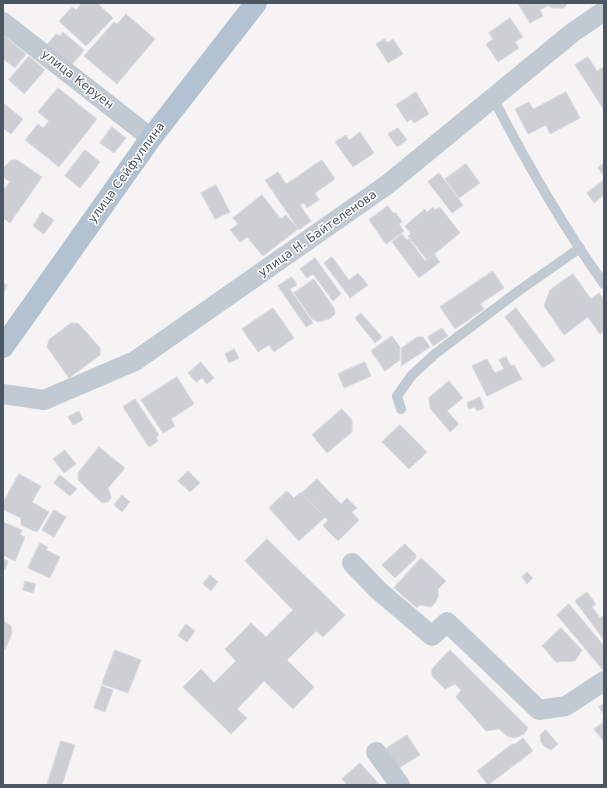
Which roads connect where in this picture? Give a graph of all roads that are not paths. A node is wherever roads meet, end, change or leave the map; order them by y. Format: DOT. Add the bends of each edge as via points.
graph roads {
  1 [pos="256,3"];
  2 [pos="604,11"];
  3 [pos="3,22"];
  4 [pos="493,98"];
  5 [pos="151,138"];
  6 [pos="580,248"];
  7 [pos="604,284"];
  8 [pos="3,347"];
  9 [pos="3,394"];
  10 [pos="401,409"];
  11 [pos="352,563"];
  12 [pos="604,681"];
  13 [pos="376,752"];
  14 [pos="400,785"];
  1 -- 5 [label="main road, улица Сейфуллина"];
  2 -- 4 [label="street, улица Н. Байтеленова" via="572,33"];
  3 -- 5 [label="street, улица Керуен"];
  4 -- 6 [label="lane" via="562,222"];
  4 -- 9 [label="street, улица Н. Байтеленова" via="388,184 134,361 44,400"];
  5 -- 8 [label="main road, улица Сейфуллина"];
  6 -- 7 [label="lane"];
  6 -- 10 [label="lane" via="423,364 397,396"];
  11 -- 12 [label="street" via="378,590 432,636 447,622 539,710 566,706"];
  13 -- 14 [label="street"];
}
